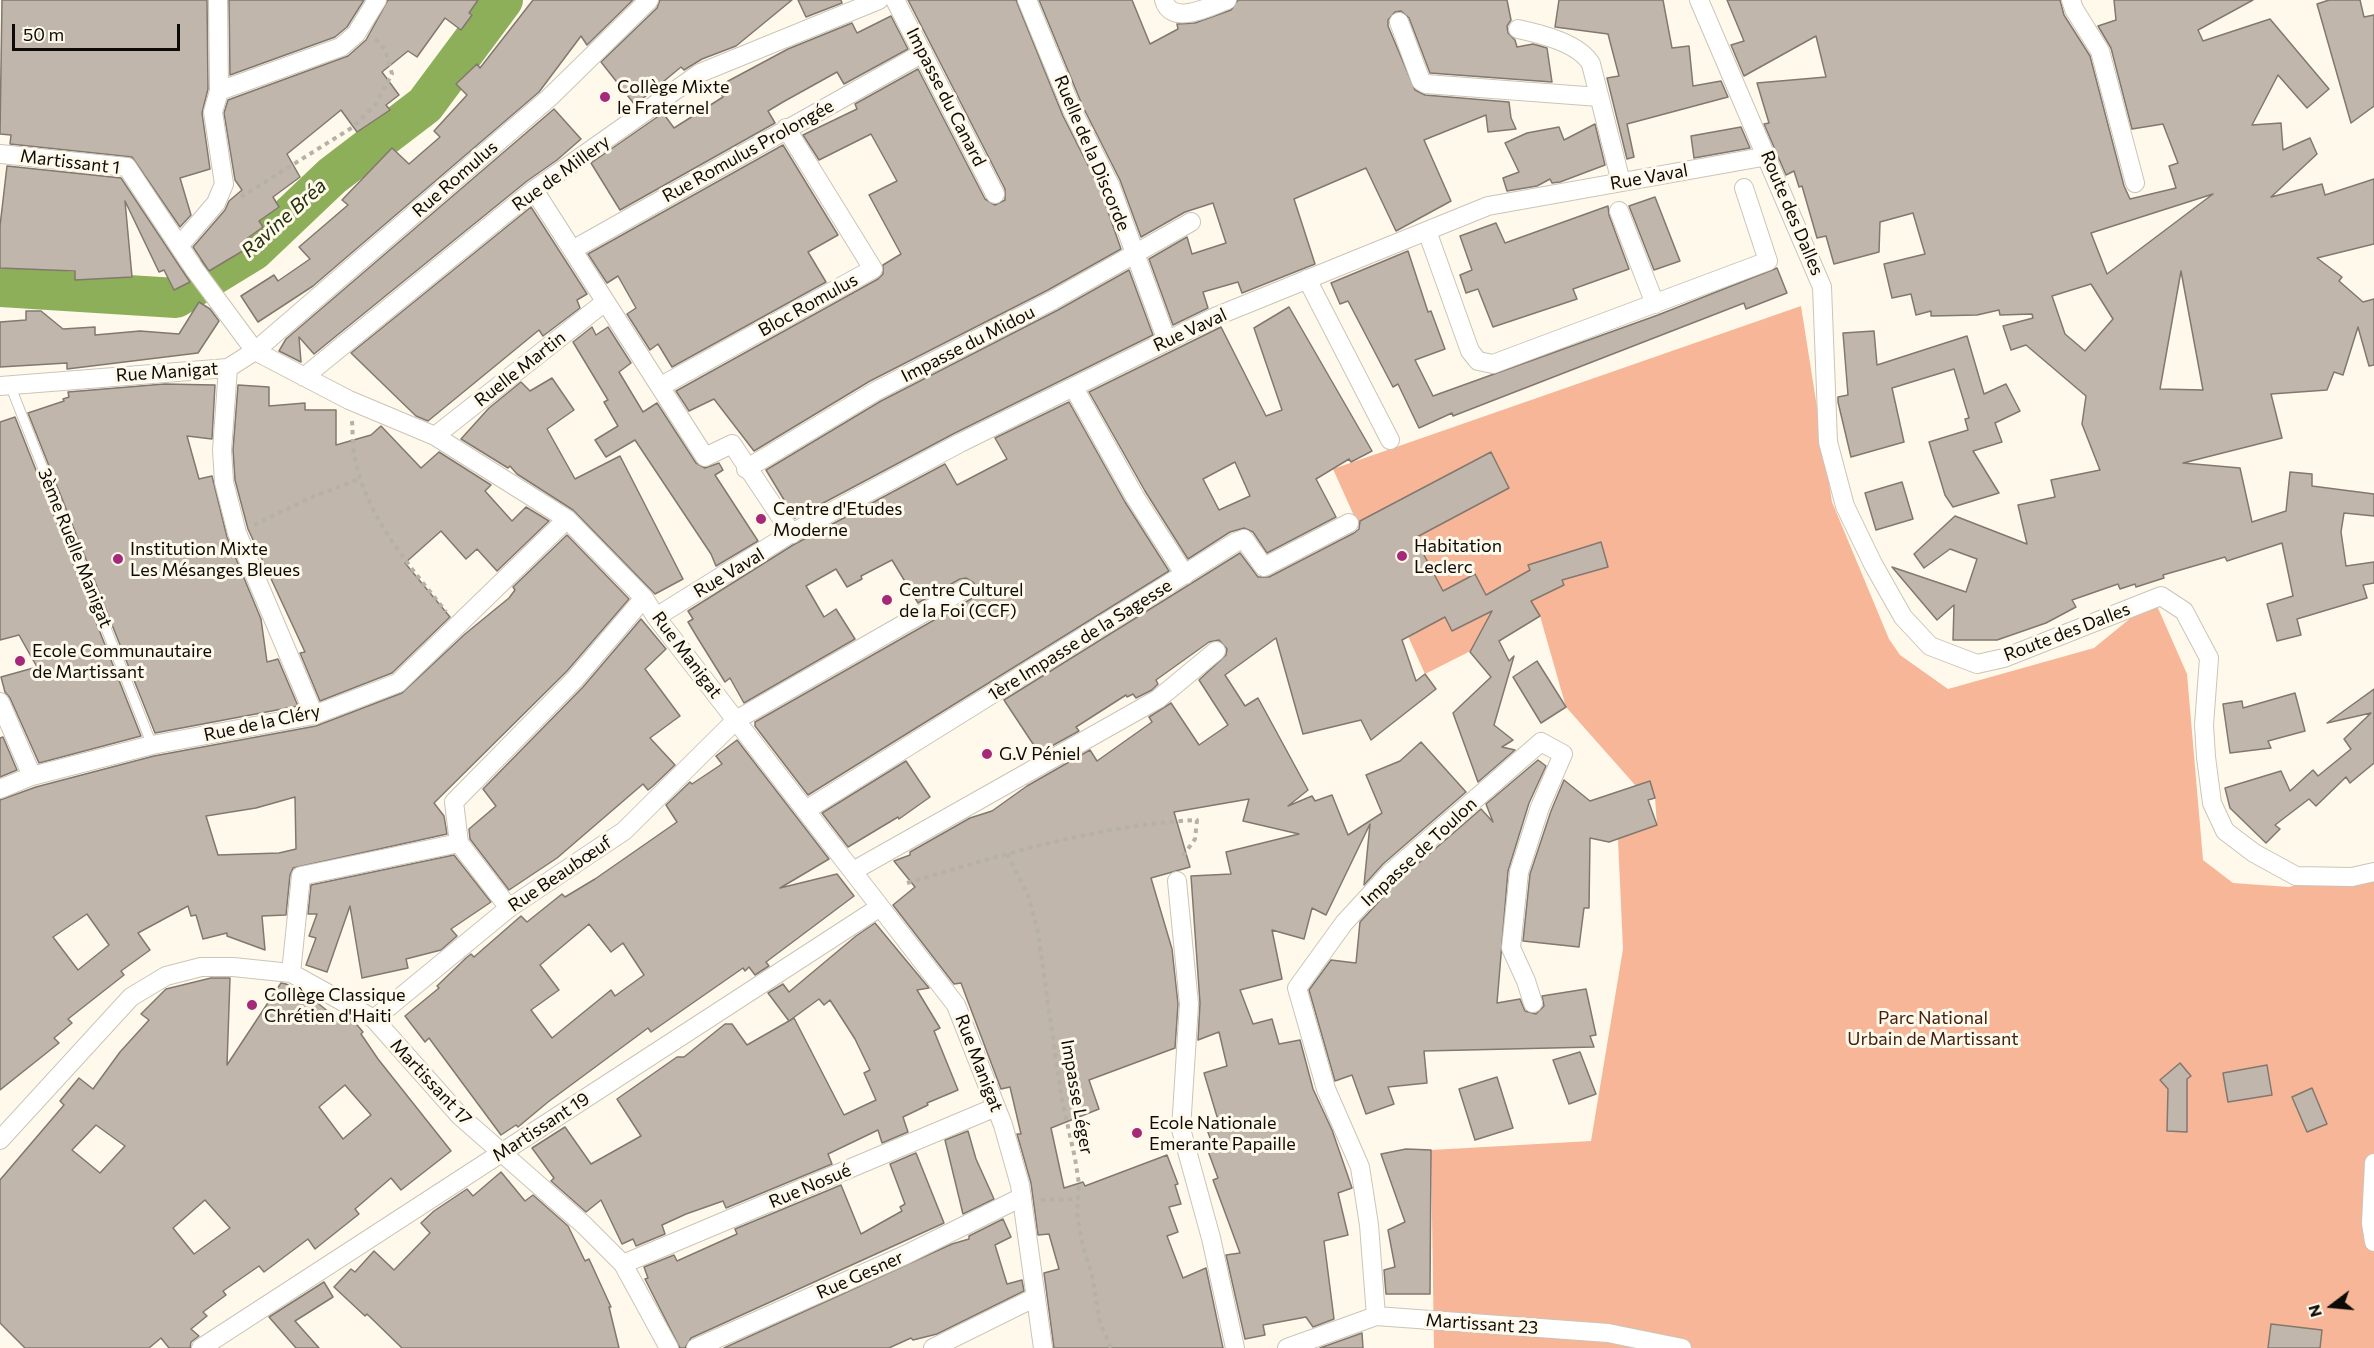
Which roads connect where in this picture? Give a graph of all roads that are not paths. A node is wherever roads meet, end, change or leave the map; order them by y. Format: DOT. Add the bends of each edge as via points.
graph roads {
  1 [pos="218,0"];
  2 [pos="377,0"];
  3 [pos="650,0"];
  4 [pos="879,0"];
  5 [pos="896,0"];
  6 [pos="1027,0"];
  7 [pos="1164,0"];
  8 [pos="1227,0"];
  9 [pos="1699,0"];
  10 [pos="2071,0"];
  11 [pos="1399,22"];
  12 [pos="1518,29"];
  13 [pos="922,53"];
  14 [pos="219,91"];
  15 [pos="1599,97"];
  16 [pos="786,129"];
  17 [pos="0,154"];
  18 [pos="1768,156"];
  19 [pos="1621,182"];
  20 [pos="2135,183"];
  21 [pos="1744,188"];
  22 [pos="534,190"];
  23 [pos="995,194"];
  24 [pos="1618,211"];
  25 [pos="1191,222"];
  26 [pos="1427,231"];
  27 [pos="180,246"];
  28 [pos="574,249"];
  29 [pos="1134,254"];
  30 [pos="1307,279"];
  31 [pos="604,302"];
  32 [pos="1655,304"];
  33 [pos="1167,341"];
  34 [pos="255,351"];
  35 [pos="228,368"];
  36 [pos="304,377"];
  37 [pos="5,385"];
  38 [pos="661,386"];
  39 [pos="1074,388"];
  40 [pos="435,436"];
  41 [pos="1390,440"];
  42 [pos="746,469"];
  43 [pos="567,519"];
  44 [pos="1349,523"];
  45 [pos="792,534"];
  46 [pos="1185,575"];
  47 [pos="965,589"];
  48 [pos="645,598"];
  49 [pos="656,617"];
  50 [pos="1216,651"];
  51 [pos="0,702"];
  52 [pos="314,715"];
  53 [pos="736,720"];
  54 [pos="152,745"];
  55 [pos="32,777"];
  56 [pos="0,789"];
  57 [pos="806,810"];
  58 [pos="459,843"];
  59 [pos="853,871"];
  60 [pos="2374,872"];
  61 [pos="1177,881"];
  62 [pos="880,907"];
  63 [pos="509,908"];
  64 [pos="291,973"];
  65 [pos="1533,1003"];
  66 [pos="374,1019"];
  67 [pos="996,1107"];
  68 [pos="0,1140"];
  69 [pos="502,1152"];
  70 [pos="2374,1163"];
  71 [pos="1022,1197"];
  72 [pos="2374,1242"];
  73 [pos="623,1264"];
  74 [pos="1036,1297"];
  75 [pos="1376,1316"];
  76 [pos="201,1348"];
  77 [pos="669,1348"];
  78 [pos="696,1348"];
  79 [pos="933,1348"];
  80 [pos="1043,1348"];
  81 [pos="1235,1348"];
  82 [pos="1287,1348"];
  83 [pos="1682,1348"];
  1 -- 14 [label="street"];
  2 -- 14 [label="street" via="351,41 341,47"];
  3 -- 34 [label="street, Rue Romulus" via="549,98"];
  4 -- 22 [label="street, Rue de Millery" via="700,73"];
  5 -- 13 [label="street, Impasse du Canard"];
  6 -- 29 [label="street, Ruelle de la Discorde" via="1072,112 1110,185"];
  7 -- 8 [label="street" via="1175,13 1185,14"];
  9 -- 18 [label="street, Route des Dalles"];
  10 -- 20 [label="street" via="2100,51"];
  11 -- 15 [label="street" via="1421,81 1426,84"];
  12 -- 15 [label="street" via="1585,53"];
  13 -- 16 [label="street, Rue Romulus Prolongée"];
  13 -- 23 [label="street, Impasse du Canard"];
  14 -- 27 [label="street" via="213,112 224,184 216,203"];
  15 -- 19 [label="street"];
  16 -- 28 [label="street, Rue Romulus Prolongée"];
  16 -- 38 [label="street, Bloc Romulus" via="873,269"];
  17 -- 27 [label="street, Martissant 1" via="127,167"];
  18 -- 19 [label="street, Rue Vaval"];
  18 -- 60 [label="street, Route des Dalles" via="1822,287 1828,442 1845,506 1903,617 1930,646 1977,664 2004,658 2161,596 2184,611 2209,658 2206,757 2212,803 2225,831 2254,853 2296,876 2352,877"];
  19 -- 26 [label="street, Rue Vaval" via="1488,206"];
  21 -- 32 [label="street" via="1768,261"];
  22 -- 28 [label="street"];
  22 -- 36 [label="street, Rue de Millery"];
  24 -- 32 [label="street"];
  25 -- 29 [label="street, Impasse du Midou"];
  26 -- 30 [label="street, Rue Vaval"];
  26 -- 32 [label="street" via="1470,351 1478,362 1503,362"];
  27 -- 34 [label="street, Martissant 1"];
  28 -- 31 [label="street"];
  29 -- 33 [label="street, Ruelle de la Discorde"];
  29 -- 42 [label="street, Impasse du Midou" via="876,391"];
  30 -- 33 [label="street, Rue Vaval" via="1216,316"];
  30 -- 41 [label="street"];
  31 -- 38 [label="street"];
  31 -- 40 [label="street, Ruelle Martin"];
  33 -- 39 [label="street, Rue Vaval"];
  34 -- 35 [label="street, Rue Manigat"];
  34 -- 36 [label="street, Rue Manigat"];
  35 -- 37 [label="street, Rue Manigat"];
  35 -- 52 [label="street" via="222,450 224,482 237,533"];
  36 -- 40 [label="street, Rue Manigat"];
  37 -- 54 [label="lane, 3ème Ruelle Manigat"];
  38 -- 42 [label="street" via="705,457 732,444"];
  39 -- 45 [label="street, Rue Vaval" via="960,443"];
  39 -- 46 [label="street" via="1135,497"];
  40 -- 43 [label="street, Rue Manigat"];
  42 -- 45 [label="street"];
  43 -- 48 [label="street, Rue Manigat"];
  43 -- 52 [label="street, Rue de la Cléry" via="398,682"];
  44 -- 46 [label="street, 1ère Impasse de la Sagesse" via="1264,567 1244,539"];
  45 -- 49 [label="street, Rue Vaval"];
  46 -- 57 [label="street, 1ère Impasse de la Sagesse"];
  47 -- 53 [label="street, Rue Beaubœuf"];
  48 -- 49 [label="street, Rue Manigat"];
  48 -- 58 [label="street" via="575,679 454,802"];
  49 -- 53 [label="street, Rue Manigat"];
  50 -- 59 [label="street" via="1158,699"];
  51 -- 55 [label="street"];
  52 -- 54 [label="street, Rue de la Cléry"];
  53 -- 57 [label="street, Rue Manigat"];
  53 -- 63 [label="street, Rue Beaubœuf" via="624,831"];
  54 -- 55 [label="street, Rue de la Cléry"];
  55 -- 56 [label="street, Rue de la Cléry"];
  57 -- 59 [label="street, Rue Manigat"];
  58 -- 63 [label="street"];
  58 -- 64 [label="street" via="301,876"];
  59 -- 62 [label="street, Rue Manigat"];
  61 -- 81 [label="street" via="1189,1005 1180,1129"];
  62 -- 67 [label="street, Rue Manigat" via="957,1005"];
  62 -- 69 [label="street, Martissant 19"];
  63 -- 66 [label="street, Rue Beaubœuf"];
  64 -- 66 [label="street, Martissant 17"];
  64 -- 68 [label="street, Martissant 17" via="201,967 166,976 131,997"];
  65 -- 75 [label="street, Impasse de Toulon" via="1511,948 1520,872 1540,807 1563,754 1541,742 1390,873 1344,923 1297,987 1326,1089 1360,1167"];
  66 -- 69 [label="street, Martissant 17" via="460,1116"];
  67 -- 71 [label="street, Rue Manigat"];
  67 -- 73 [label="street, Rue Nosué"];
  69 -- 73 [label="street, Martissant 17"];
  69 -- 76 [label="street, Martissant 19"];
  70 -- 72 [label="street"];
  71 -- 74 [label="street, Rue Manigat"];
  71 -- 78 [label="street, Rue Gesner" via="905,1255"];
  73 -- 77 [label="street, Martissant 17"];
  74 -- 79 [label="street"];
  74 -- 80 [label="street, Rue Manigat"];
  75 -- 82 [label="street, Martissant 23"];
  75 -- 83 [label="street, Martissant 23" via="1608,1333"];
}
